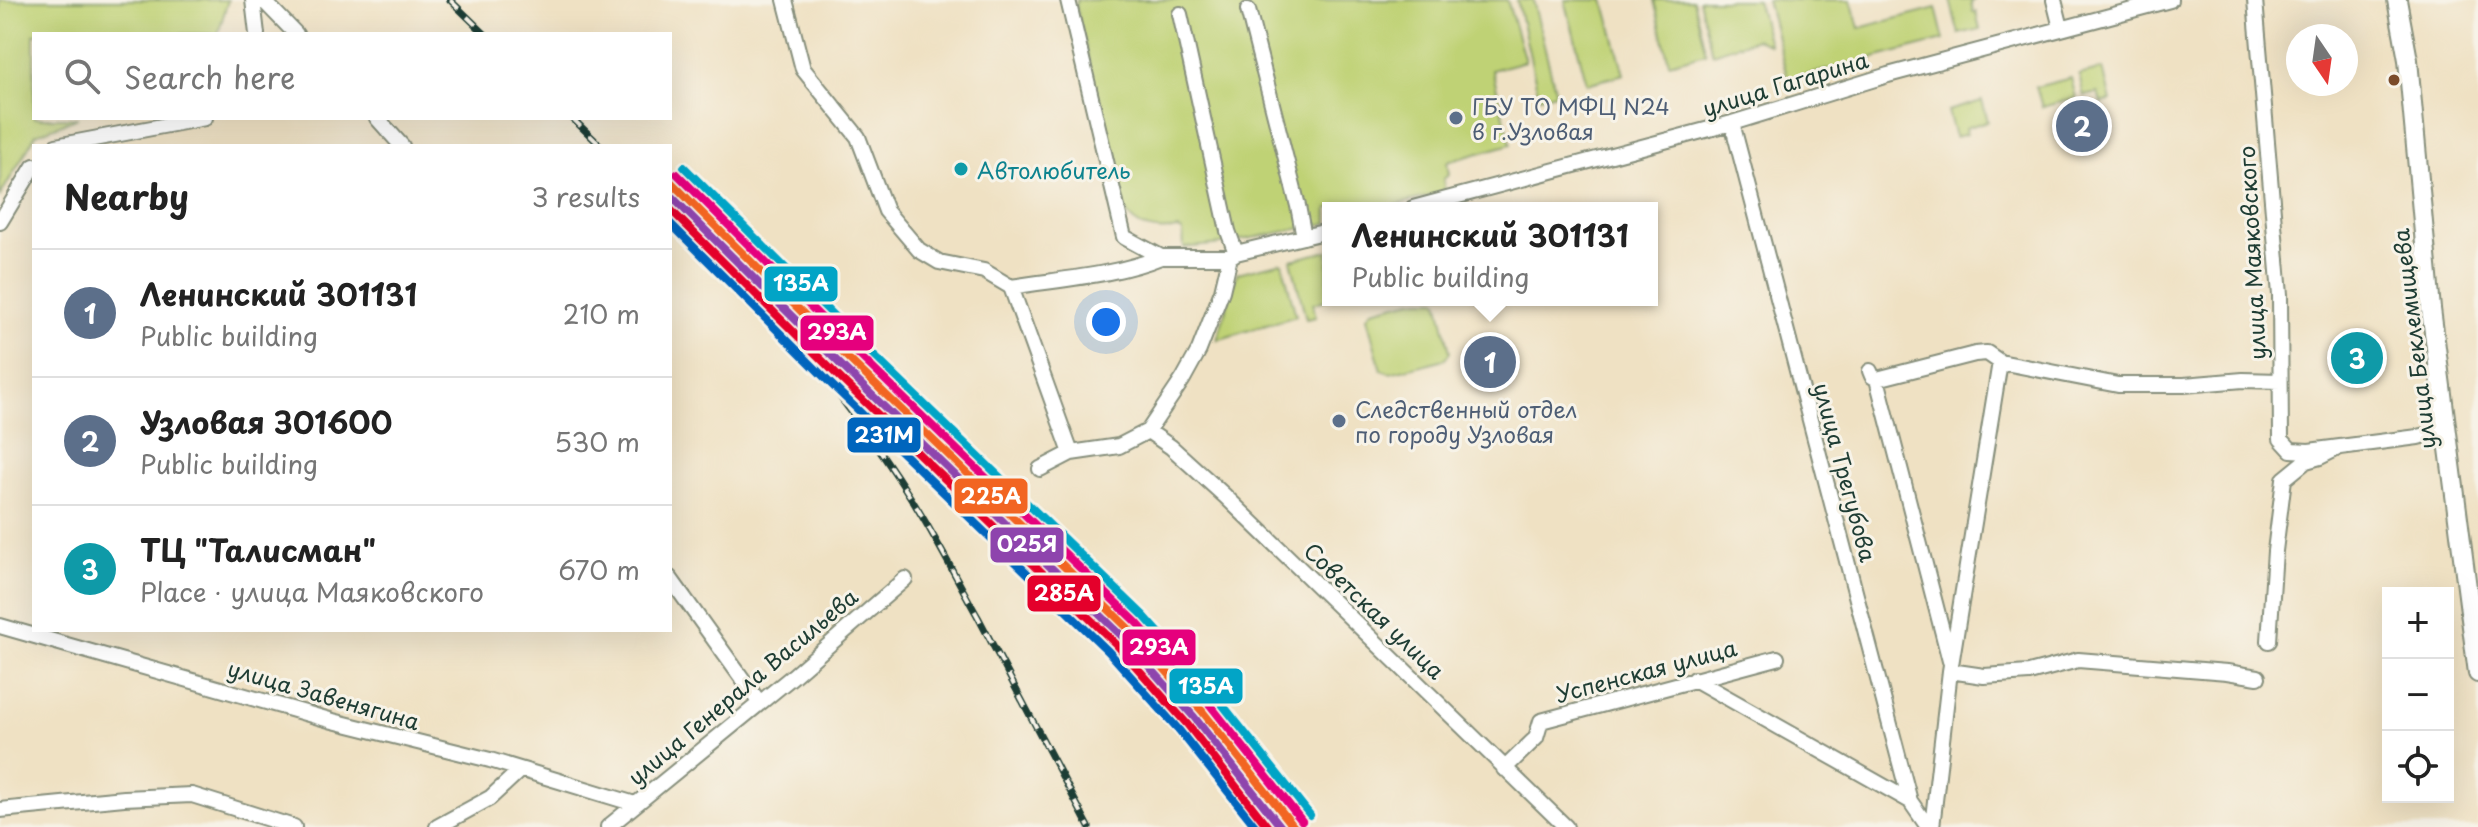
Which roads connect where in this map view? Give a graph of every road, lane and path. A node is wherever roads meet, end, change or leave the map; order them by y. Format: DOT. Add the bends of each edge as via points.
graph roads {
  1 [pos="253,0"];
  2 [pos="263,0"];
  3 [pos="785,0"];
  4 [pos="1068,0"];
  5 [pos="2054,0"];
  6 [pos="2170,0"];
  7 [pos="2255,0"];
  8 [pos="2397,0"];
  9 [pos="1248,10"];
  10 [pos="1180,14"];
  11 [pos="2061,28"];
  12 [pos="257,32"];
  13 [pos="294,32"];
  14 [pos="194,120"];
  15 [pos="379,120"];
  16 [pos="1732,123"];
  17 [pos="67,144"];
  18 [pos="400,144"];
  19 [pos="32,169"];
  20 [pos="1436,202"];
  21 [pos="0,222"];
  22 [pos="1322,232"];
  23 [pos="1304,237"];
  24 [pos="1233,255"];
  25 [pos="1161,257"];
  26 [pos="1011,287"];
  27 [pos="2000,362"];
  28 [pos="2280,381"];
  29 [pos="2447,430"];
  30 [pos="1148,431"];
  31 [pos="2340,447"];
  32 [pos="1071,453"];
  33 [pos="1040,469"];
  34 [pos="905,579"];
  35 [pos="672,581"];
  36 [pos="2472,586"];
  37 [pos="0,626"];
  38 [pos="2269,641"];
  39 [pos="1777,658"];
  40 [pos="1951,668"];
  41 [pos="2478,673"];
  42 [pos="2258,677"];
  43 [pos="1694,679"];
  44 [pos="759,702"];
  45 [pos="1504,769"];
  46 [pos="519,771"];
  47 [pos="1910,801"];
  48 [pos="635,804"];
  49 [pos="0,810"];
  50 [pos="294,827"];
  51 [pos="437,827"];
  52 [pos="608,827"];
  53 [pos="1566,827"];
  54 [pos="1930,827"];
  1 -- 12 [label="street"];
  2 -- 13 [label="street"];
  3 -- 26 [label="street" via="803,69 858,137 886,211 919,250 939,262 984,271"];
  4 -- 25 [label="street" via="1124,237"];
  5 -- 11 [label="street"];
  6 -- 11 [label="street, улица Гагарина"];
  7 -- 28 [label="street, улица Маяковского" via="2280,295"];
  8 -- 29 [label="main road, улица Беклемищева"];
  9 -- 23 [label="street"];
  10 -- 24 [label="street"];
  11 -- 16 [label="street, улица Гагарина"];
  14 -- 17 [label="street"];
  15 -- 18 [label="street"];
  16 -- 20 [label="street, улица Гагарина"];
  16 -- 47 [label="street, улица Трегубова"];
  19 -- 21 [label="street"];
  22 -- 23 [label="street"];
  23 -- 24 [label="street"];
  24 -- 25 [label="street"];
  24 -- 30 [label="street" via="1199,350"];
  25 -- 26 [label="street" via="1114,271"];
  26 -- 32 [label="street"];
  27 -- 28 [label="street" via="2118,385"];
  27 -- 40 [label="street, улица Трегубова"];
  27 -- 40 [label="street" via="1987,353 1975,354 1874,375"];
  28 -- 31 [label="street, улица Маяковского" via="2281,439 2291,450"];
  29 -- 31 [label="street, улица Маяковского"];
  29 -- 36 [label="main road, улица Беклемищева"];
  30 -- 32 [label="street" via="1119,446"];
  30 -- 45 [label="street, Советская улица" via="1205,477"];
  31 -- 38 [label="street, улица Маяковского" via="2306,461 2284,479"];
  32 -- 33 [label="street"];
  34 -- 44 [label="street, улица Генерала Васильева"];
  35 -- 44 [label="street"];
  36 -- 41 [label="main road, улица Беклемищева"];
  37 -- 46 [label="street, улица Завенягина"];
  39 -- 43 [label="street, Успенская улица"];
  40 -- 42 [label="street" via="1984,676 2029,673 2078,660"];
  40 -- 54 [label="street, улица Трегубова"];
  43 -- 45 [label="street, Успенская улица" via="1541,721 1536,738"];
  43 -- 47 [label="street"];
  44 -- 48 [label="street, улица Генерала Васильева"];
  45 -- 53 [label="street, Советская улица"];
  46 -- 48 [label="street, улица Завенягина"];
  46 -- 51 [label="street" via="490,798"];
  47 -- 54 [label="street, улица Трегубова"];
  48 -- 52 [label="street, улица Генерала Васильева"];
  49 -- 50 [label="street" via="192,795"];
}
